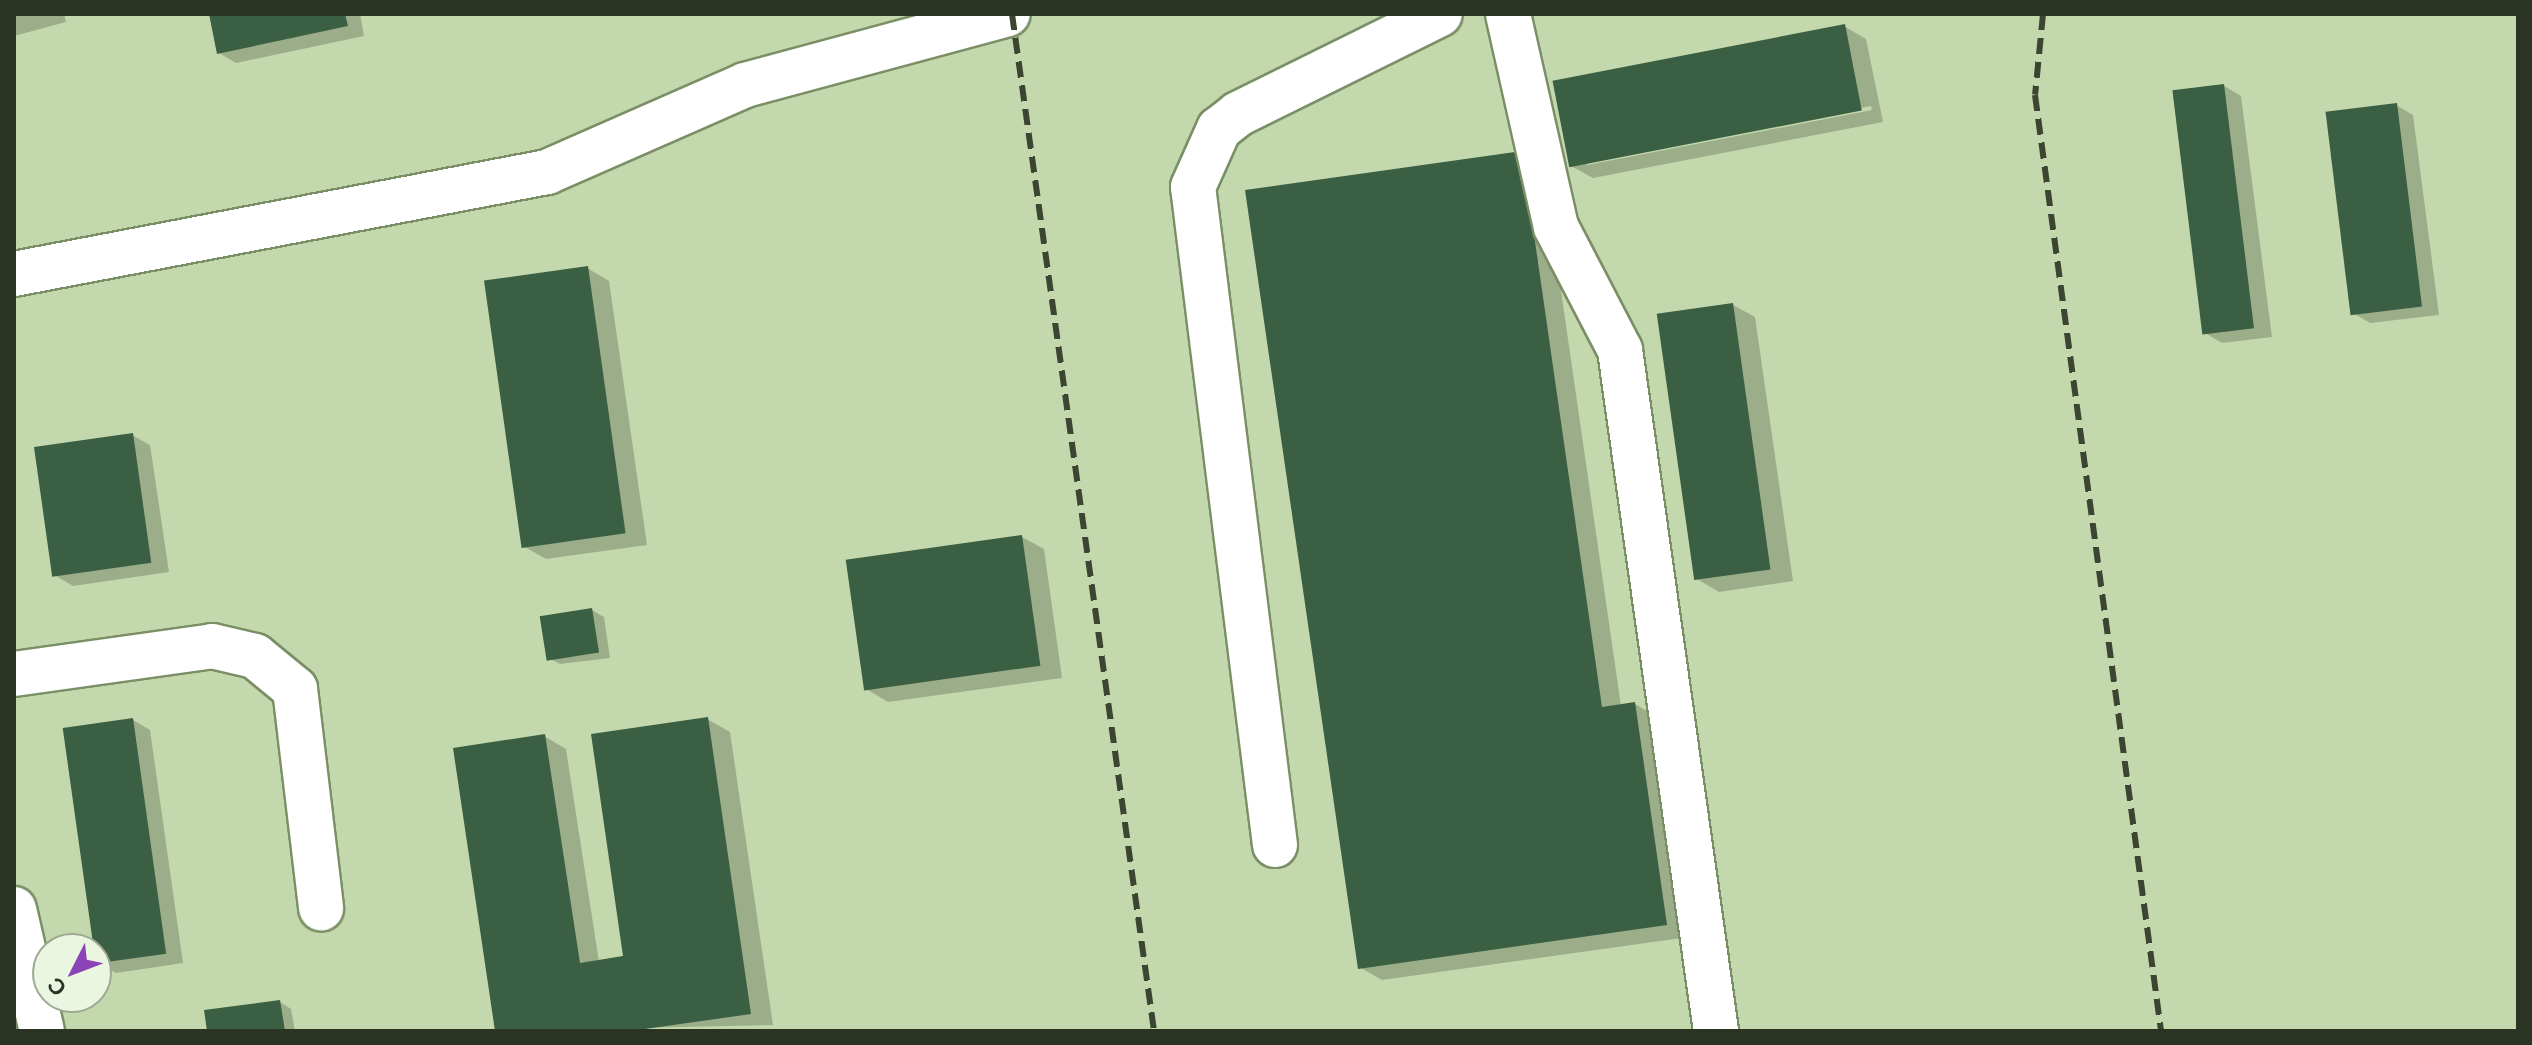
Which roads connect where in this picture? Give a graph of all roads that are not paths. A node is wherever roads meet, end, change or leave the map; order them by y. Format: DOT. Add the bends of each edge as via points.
graph roads {
  1 [pos="1008,14"];
  2 [pos="1440,14"];
  3 [pos="1508,14"];
  4 [pos="14,274"];
  5 [pos="14,674"];
  6 [pos="1275,845"];
  7 [pos="321,908"];
  8 [pos="14,909"];
  9 [pos="42,1031"];
  10 [pos="1716,1031"];
  1 -- 4 [label="lane" via="745,85 547,172"];
  2 -- 6 [label="lane" via="1238,114 1219,129 1193,187"];
  3 -- 10 [label="lane" via="1556,227 1620,350"];
  5 -- 7 [label="lane" via="212,646 255,656 295,689"];
  8 -- 9 [label="lane"];
}
